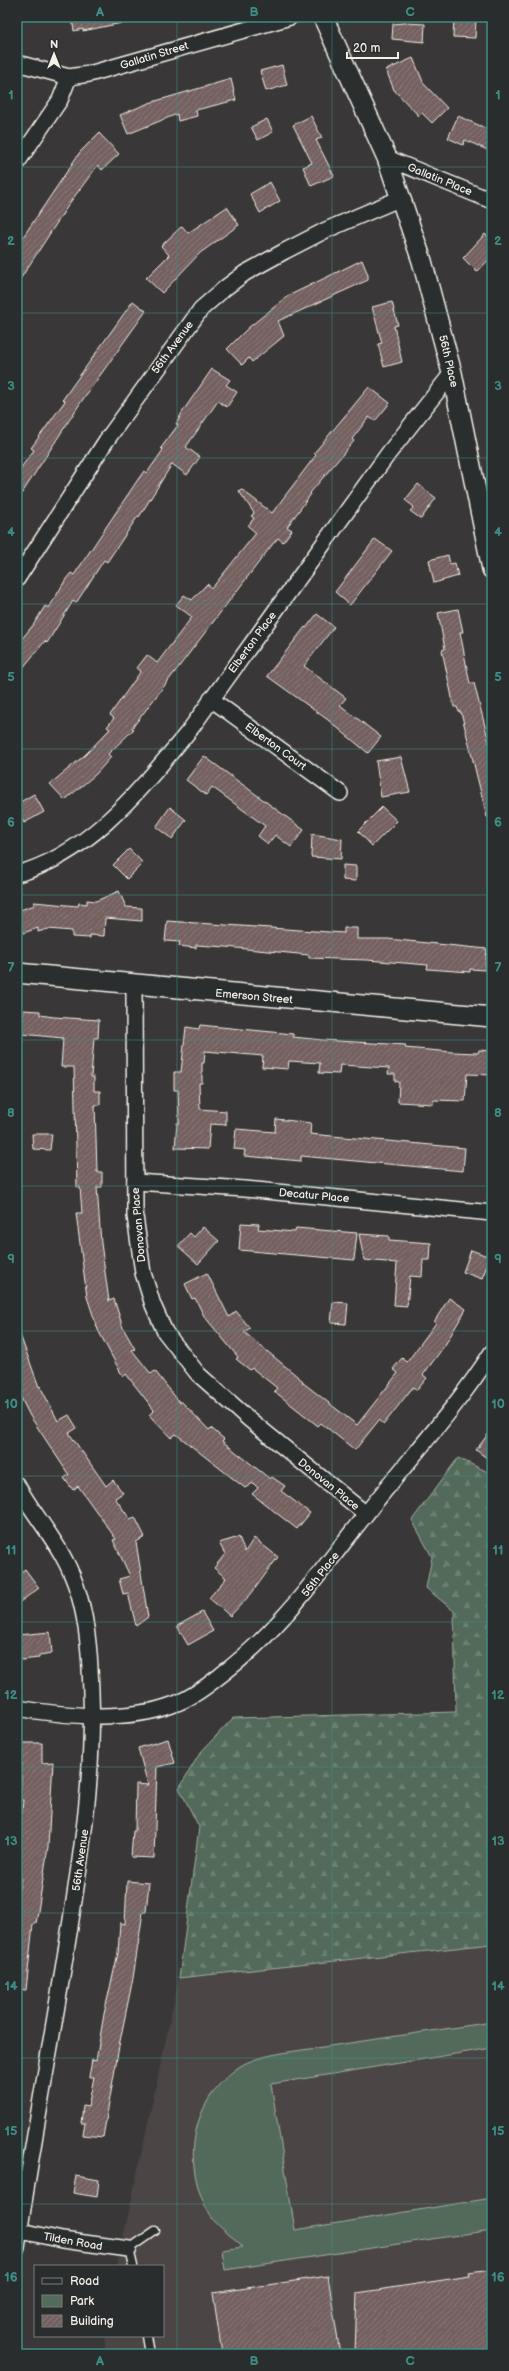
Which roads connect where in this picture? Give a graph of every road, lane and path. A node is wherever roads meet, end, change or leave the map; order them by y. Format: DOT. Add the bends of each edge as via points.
graph roads {
  1 [pos="290,17"];
  2 [pos="323,17"];
  3 [pos="17,63"];
  4 [pos="69,77"];
  5 [pos="387,158"];
  6 [pos="17,163"];
  7 [pos="401,198"];
  8 [pos="492,201"];
  9 [pos="452,372"];
  10 [pos="492,570"];
  11 [pos="17,579"];
  12 [pos="211,699"];
  13 [pos="340,793"];
  14 [pos="17,874"];
  15 [pos="17,973"];
  16 [pos="134,986"];
  17 [pos="492,1017"];
  18 [pos="135,1182"];
  19 [pos="492,1213"];
  20 [pos="492,1352"];
  21 [pos="17,1485"];
  22 [pos="366,1514"];
  23 [pos="17,1708"];
  24 [pos="92,1714"];
  25 [pos="18,2230"];
  26 [pos="155,2231"];
  27 [pos="17,2248"];
  28 [pos="129,2249"];
  29 [pos="133,2265"];
  30 [pos="146,2337"];
  31 [pos="149,2354"];
  1 -- 4 [label="street, Gallatin Street" via="89,74"];
  2 -- 5 [label="street"];
  3 -- 4 [label="street, Gallatin Street"];
  4 -- 6 [label="street" via="60,100"];
  5 -- 7 [label="street, 56th Place"];
  5 -- 8 [label="street, Gallatin Place"];
  7 -- 9 [label="street, 56th Place" via="422,261"];
  7 -- 11 [label="street, 56th Avenue" via="326,230 285,251 235,280 201,309 106,441"];
  9 -- 10 [label="street, 56th Place"];
  9 -- 12 [label="street, Elberton Place" via="388,454"];
  12 -- 13 [label="street, Elberton Court"];
  12 -- 14 [label="street, Elberton Place" via="163,763 128,802 98,830 33,869"];
  15 -- 16 [label="street, Emerson Street"];
  16 -- 17 [label="street, Emerson Street"];
  16 -- 18 [label="street, Donovan Place"];
  18 -- 19 [label="street, Decatur Place" via="252,1189"];
  18 -- 22 [label="street, Donovan Place" via="138,1247 143,1273 165,1332 198,1374"];
  20 -- 22 [label="street, 56th Place" via="451,1409"];
  21 -- 24 [label="street, 56th Avenue" via="55,1540 78,1592 88,1637"];
  22 -- 24 [label="street, 56th Place" via="315,1581 269,1635 205,1687 174,1705 149,1713 120,1716"];
  23 -- 24 [label="street, 56th Place"];
  24 -- 25 [label="street, 56th Avenue" via="89,1797 83,1846"];
  25 -- 27 [label="street, 56th Avenue"];
  25 -- 28 [label="street, Tilden Road" via="100,2247"];
  26 -- 28 [label="lane"];
  28 -- 29 [label="lane"];
  30 -- 31 [label="lane"];
}
